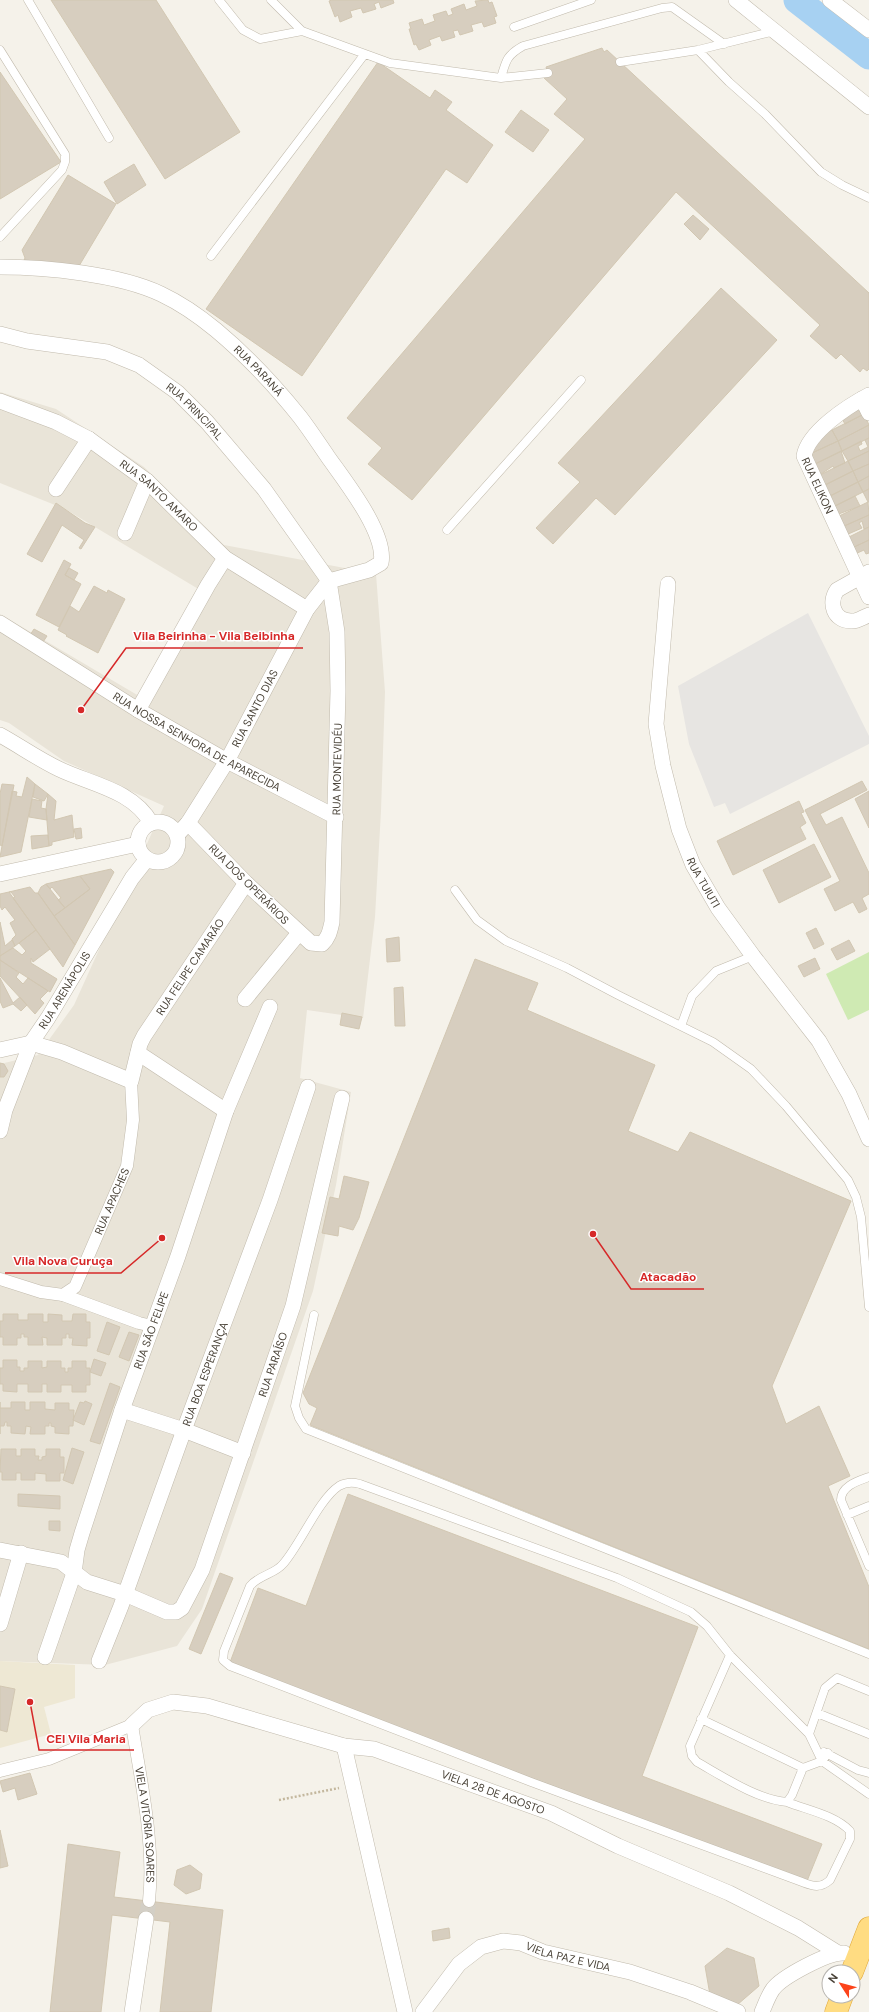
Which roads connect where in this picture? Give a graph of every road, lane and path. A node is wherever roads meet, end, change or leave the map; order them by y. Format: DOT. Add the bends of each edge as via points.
graph roads {
  1 [pos="28,0"];
  2 [pos="219,0"];
  3 [pos="271,0"];
  4 [pos="591,0"];
  5 [pos="736,0"];
  6 [pos="830,0"];
  7 [pos="514,27"];
  8 [pos="302,30"];
  9 [pos="869,30"];
  10 [pos="775,31"];
  11 [pos="724,44"];
  12 [pos="0,50"];
  13 [pos="698,50"];
  14 [pos="364,55"];
  15 [pos="620,62"];
  16 [pos="548,74"];
  17 [pos="501,78"];
  18 [pos="869,108"];
  19 [pos="109,138"];
  20 [pos="869,198"];
  21 [pos="0,237"];
  22 [pos="211,256"];
  23 [pos="0,267"];
  24 [pos="0,334"];
  25 [pos="581,380"];
  26 [pos="866,397"];
  27 [pos="0,401"];
  28 [pos="869,413"];
  29 [pos="89,438"];
  30 [pos="147,481"];
  31 [pos="56,489"];
  32 [pos="447,530"];
  33 [pos="125,534"];
  34 [pos="225,558"];
  35 [pos="865,574"];
  36 [pos="329,581"];
  37 [pos="668,584"];
  38 [pos="869,597"];
  39 [pos="306,609"];
  40 [pos="869,615"];
  41 [pos="0,623"];
  42 [pos="138,710"];
  43 [pos="0,736"];
  44 [pos="227,761"];
  45 [pos="336,817"];
  46 [pos="151,823"];
  47 [pos="188,823"];
  48 [pos="177,835"];
  49 [pos="138,844"];
  50 [pos="147,859"];
  51 [pos="0,874"];
  52 [pos="246,883"];
  53 [pos="455,890"];
  54 [pos="299,933"];
  55 [pos="311,943"];
  56 [pos="753,956"];
  57 [pos="245,999"];
  58 [pos="270,1007"];
  59 [pos="682,1026"];
  60 [pos="31,1042"];
  61 [pos="0,1050"];
  62 [pos="138,1053"];
  63 [pos="131,1081"];
  64 [pos="308,1087"];
  65 [pos="342,1098"];
  66 [pos="226,1111"];
  67 [pos="0,1131"];
  68 [pos="869,1139"];
  69 [pos="0,1279"];
  70 [pos="63,1294"];
  71 [pos="869,1307"];
  72 [pos="314,1315"];
  73 [pos="152,1326"];
  74 [pos="122,1410"];
  75 [pos="184,1430"];
  76 [pos="243,1453"];
  77 [pos="869,1477"];
  78 [pos="869,1506"];
  79 [pos="847,1514"];
  80 [pos="0,1550"];
  81 [pos="21,1553"];
  82 [pos="869,1566"];
  83 [pos="74,1573"];
  84 [pos="125,1594"];
  85 [pos="0,1624"];
  86 [pos="869,1654"];
  87 [pos="730,1655"];
  88 [pos="45,1657"];
  89 [pos="99,1661"];
  90 [pos="869,1691"];
  91 [pos="817,1713"];
  92 [pos="701,1719"];
  93 [pos="132,1724"];
  94 [pos="809,1734"];
  95 [pos="869,1734"];
  96 [pos="344,1746"];
  97 [pos="817,1751"];
  98 [pos="828,1753"];
  99 [pos="822,1761"];
  100 [pos="803,1768"];
  101 [pos="0,1771"];
  102 [pos="869,1773"];
  103 [pos="353,1785"];
  104 [pos="869,1794"];
  105 [pos="279,1800"];
  106 [pos="787,1802"];
  107 [pos="149,1901"];
  108 [pos="146,1919"];
  109 [pos="869,1928"];
  110 [pos="838,1953"];
  111 [pos="855,1963"];
  112 [pos="132,2012"];
  113 [pos="404,2012"];
  114 [pos="423,2012"];
  115 [pos="738,2012"];
  116 [pos="762,2012"];
  1 -- 19 [label="lane"];
  2 -- 8 [label="lane" via="243,30 260,39"];
  3 -- 8 [label="lane"];
  4 -- 7 [label="lane"];
  5 -- 10 [label="street"];
  6 -- 9 [label="street"];
  8 -- 14 [label="lane"];
  10 -- 11 [label="lane"];
  10 -- 18 [label="street"];
  11 -- 13 [label="lane"];
  11 -- 17 [label="lane" via="672,7 662,8 523,46 511,53 506,60"];
  12 -- 21 [label="lane" via="65,154 62,170"];
  13 -- 15 [label="lane"];
  13 -- 20 [label="lane" via="821,172"];
  14 -- 17 [label="lane" via="390,63"];
  14 -- 22 [label="lane"];
  16 -- 17 [label="lane"];
  23 -- 36 [label="street, RUA PARANÁ" via="89,274 123,280 179,303 217,330 263,375 301,418 363,507 374,531 382,550 381,563 370,570"];
  24 -- 36 [label="street, RUA PRINCIPAL" via="27,341 108,352 139,364 178,392 264,489"];
  25 -- 32 [label="lane"];
  26 -- 28 [label="street"];
  26 -- 35 [label="street, RUA ELIKON" via="821,429 804,456"];
  27 -- 29 [label="street, RUA SANTO AMARO" via="56,422"];
  29 -- 30 [label="street, RUA SANTO AMARO"];
  29 -- 31 [label="street"];
  30 -- 33 [label="street"];
  30 -- 34 [label="street, RUA SANTO AMARO"];
  34 -- 39 [label="street, RUA SANTO AMARO"];
  34 -- 42 [label="street"];
  35 -- 38 [label="street"];
  35 -- 40 [label="street" via="836,590 833,608 837,615 849,621"];
  36 -- 39 [label="street, RUA SANTO DIAS"];
  36 -- 45 [label="street, RUA MONTEVIDÉU" via="337,639"];
  37 -- 56 [label="street, RUA TUIUTI" via="656,724 663,766 679,829 693,865 718,908"];
  39 -- 44 [label="street, RUA SANTO DIAS"];
  41 -- 42 [label="street, RUA NOSSA SENHORA DE APARECIDA"];
  42 -- 44 [label="street, RUA NOSSA SENHORA DE APARECIDA"];
  43 -- 46 [label="street" via="59,769 109,788 138,806"];
  44 -- 45 [label="street, RUA NOSSA SENHORA DE APARECIDA"];
  44 -- 47 [label="street, RUA SANTO DIAS"];
  45 -- 55 [label="street, RUA MONTEVIDÉU" via="330,933 322,944"];
  46 -- 48 [label="street" via="165,823 171,826"];
  46 -- 49 [label="street" via="141,831"];
  47 -- 48 [label="street, RUA SANTO DIAS"];
  47 -- 52 [label="street, RUA DOS OPERÁRIOS"];
  48 -- 50 [label="street" via="178,845 172,857 160,862"];
  49 -- 50 [label="street"];
  49 -- 51 [label="street"];
  50 -- 60 [label="street, RUA ARENÁPOLIS" via="132,878"];
  52 -- 54 [label="street, RUA DOS OPERÁRIOS"];
  52 -- 62 [label="street, RUA FELIPE CAMARÃO" via="144,1036"];
  53 -- 59 [label="lane" via="477,920 506,941 567,968"];
  54 -- 55 [label="street, RUA DOS OPERÁRIOS"];
  54 -- 57 [label="street"];
  56 -- 59 [label="lane" via="716,971 692,996"];
  56 -- 68 [label="street, RUA TUIUTI" via="819,1041 849,1094"];
  58 -- 66 [label="street, RUA SÃO FELIPE"];
  59 -- 71 [label="lane" via="713,1042 751,1069 796,1116 848,1180 861,1217"];
  60 -- 61 [label="street"];
  60 -- 63 [label="street"];
  60 -- 67 [label="street, RUA ARENÁPOLIS" via="5,1110"];
  62 -- 63 [label="street, RUA FELIPE CAMARÃO"];
  62 -- 66 [label="street"];
  63 -- 70 [label="street, RUA APACHES" via="134,1120 126,1166 75,1287"];
  64 -- 75 [label="street, RUA BOA ESPERANÇA" via="270,1200"];
  65 -- 76 [label="street, RUA PARAÍSO" via="293,1306"];
  66 -- 73 [label="street, RUA SÃO FELIPE"];
  69 -- 70 [label="street" via="41,1292"];
  70 -- 73 [label="street"];
  72 -- 86 [label="lane" via="295,1406 306,1429"];
  73 -- 74 [label="street, RUA SÃO FELIPE"];
  74 -- 75 [label="street"];
  74 -- 83 [label="street, RUA SÃO FELIPE" via="82,1533"];
  75 -- 76 [label="street"];
  75 -- 84 [label="street, RUA BOA ESPERANÇA"];
  76 -- 84 [label="street, RUA PARAÍSO" via="202,1570 182,1608 176,1612 167,1612"];
  77 -- 79 [label="lane" via="843,1492 841,1500"];
  78 -- 79 [label="lane"];
  79 -- 82 [label="lane"];
  80 -- 81 [label="street"];
  81 -- 83 [label="street" via="61,1562"];
  81 -- 85 [label="street"];
  83 -- 84 [label="street" via="87,1582"];
  83 -- 88 [label="street, RUA SÃO FELIPE"];
  84 -- 89 [label="street, RUA BOA ESPERANÇA"];
  87 -- 92 [label="lane"];
  87 -- 94 [label="lane"];
  87 -- 106 [label="lane" via="707,1626 691,1612 665,1599 616,1578 352,1482 339,1486 330,1494 282,1566 256,1579 250,1586 224,1651 223,1660 230,1666 532,1782 816,1887 824,1886 830,1880 850,1839 850,1831 836,1820"];
  90 -- 91 [label="lane" via="837,1678 825,1688"];
  91 -- 94 [label="lane"];
  91 -- 95 [label="lane"];
  92 -- 100 [label="lane"];
  92 -- 106 [label="lane" via="690,1746 692,1756 697,1762 754,1792 777,1802"];
  93 -- 96 [label="street, VIELA 28 DE AGOSTO" via="148,1710 173,1702 207,1706"];
  93 -- 101 [label="street" via="49,1759"];
  93 -- 107 [label="street, VIELA VITÓRIA SOARES" via="148,1828 151,1884"];
  94 -- 97 [label="lane"];
  96 -- 103 [label="street"];
  96 -- 110 [label="street, VIELA 28 DE AGOSTO" via="374,1749 551,1813 618,1846 729,1893 798,1928"];
  97 -- 98 [label="lane"];
  97 -- 99 [label="lane"];
  98 -- 99 [label="lane"];
  98 -- 102 [label="lane" via="858,1770"];
  99 -- 100 [label="lane"];
  99 -- 104 [label="lane"];
  100 -- 106 [label="lane"];
  103 -- 105 [label="path"];
  103 -- 113 [label="street"];
  108 -- 112 [label="street"];
  109 -- 111 [label="highway"];
  110 -- 111 [label="street"];
  110 -- 116 [label="street" via="820,1959 788,1976 773,1989"];
  114 -- 115 [label="street, VIELA PAZ E VIDA" via="459,1964 481,1946 503,1941 521,1943 543,1952 630,1972 690,1992"];
}
